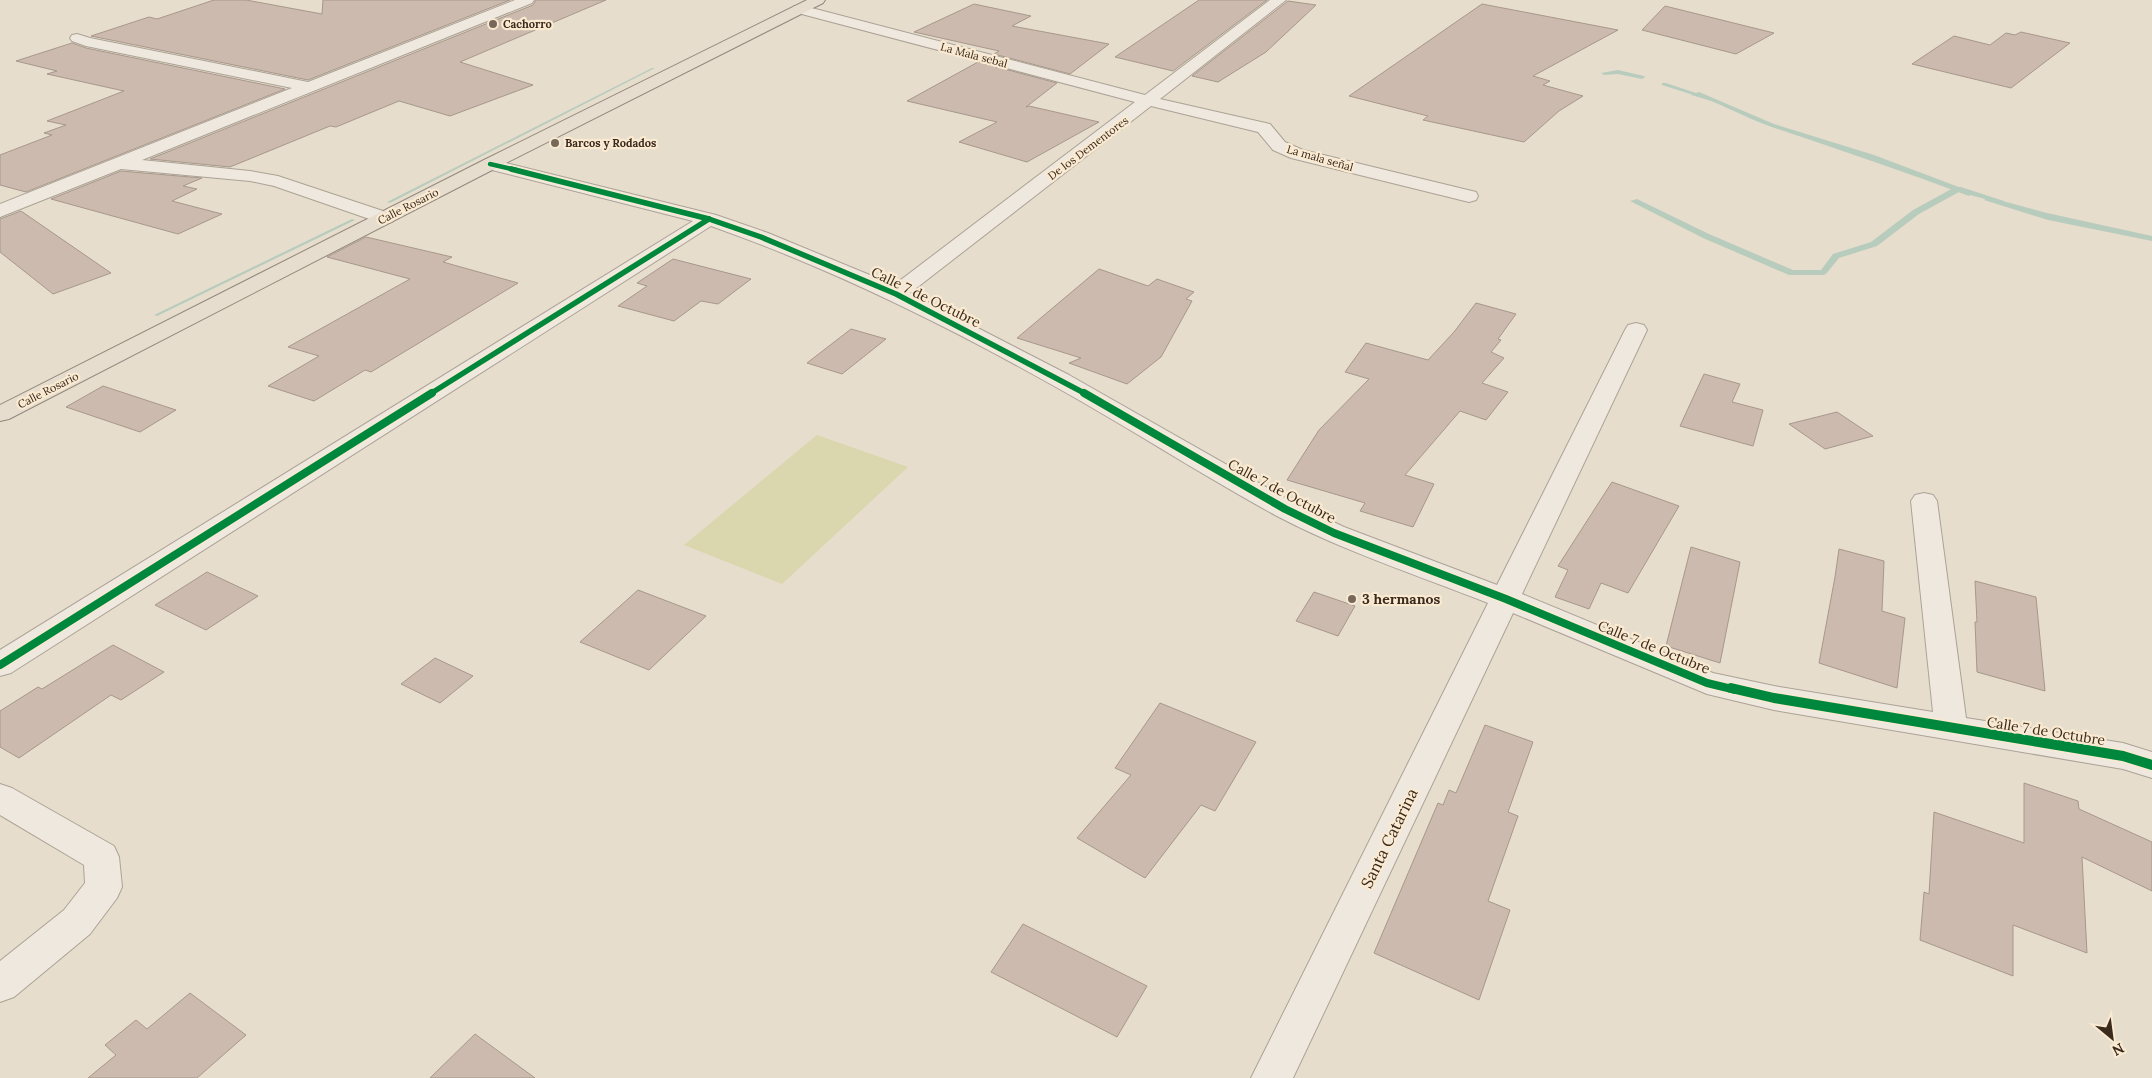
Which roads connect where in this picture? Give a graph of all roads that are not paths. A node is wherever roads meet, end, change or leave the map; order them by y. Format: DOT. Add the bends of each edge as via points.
graph roads {
  1 [pos="527,0"];
  2 [pos="818,0"];
  3 [pos="1280,0"];
  4 [pos="799,9"];
  5 [pos="77,38"];
  6 [pos="309,87"];
  7 [pos="1150,101"];
  8 [pos="119,164"];
  9 [pos="490,164"];
  10 [pos="1469,196"];
  11 [pos="0,211"];
  12 [pos="385,218"];
  13 [pos="709,219"];
  14 [pos="896,294"];
  15 [pos="1636,330"];
  16 [pos="0,414"];
  17 [pos="1924,501"];
  18 [pos="1506,599"];
  19 [pos="0,665"];
  20 [pos="1951,728"];
  21 [pos="2152,765"];
  22 [pos="0,798"];
  23 [pos="0,984"];
  24 [pos="1272,1078"];
  1 -- 6 [label="street"];
  2 -- 4 [label="main road, Calle Rosario"];
  3 -- 7 [label="street, De los Dementores"];
  4 -- 7 [label="street, La Mala sebal"];
  4 -- 9 [label="main road, Calle Rosario"];
  5 -- 6 [label="street"];
  6 -- 8 [label="street"];
  7 -- 10 [label="street, La mala señal" via="1264,128 1279,146 1298,154"];
  7 -- 14 [label="street, De los Dementores"];
  8 -- 11 [label="street"];
  8 -- 12 [label="street" via="250,176 278,182"];
  9 -- 12 [label="main road, Calle Rosario"];
  9 -- 13 [label="street, Calle 7 de Octubre"];
  12 -- 16 [label="main road, Calle Rosario"];
  13 -- 14 [label="street, Calle 7 de Octubre" via="761,237"];
  13 -- 19 [label="street"];
  14 -- 18 [label="street, Calle 7 de Octubre" via="1061,380 1285,509 1334,533"];
  15 -- 18 [label="street, Santa Catarina"];
  17 -- 20 [label="street"];
  18 -- 20 [label="street, Calle 7 de Octubre" via="1707,683"];
  18 -- 24 [label="street, Santa Catarina"];
  20 -- 21 [label="street, Calle 7 de Octubre" via="2123,756"];
  22 -- 23 [label="street" via="101,857 104,887 77,922"];
}
